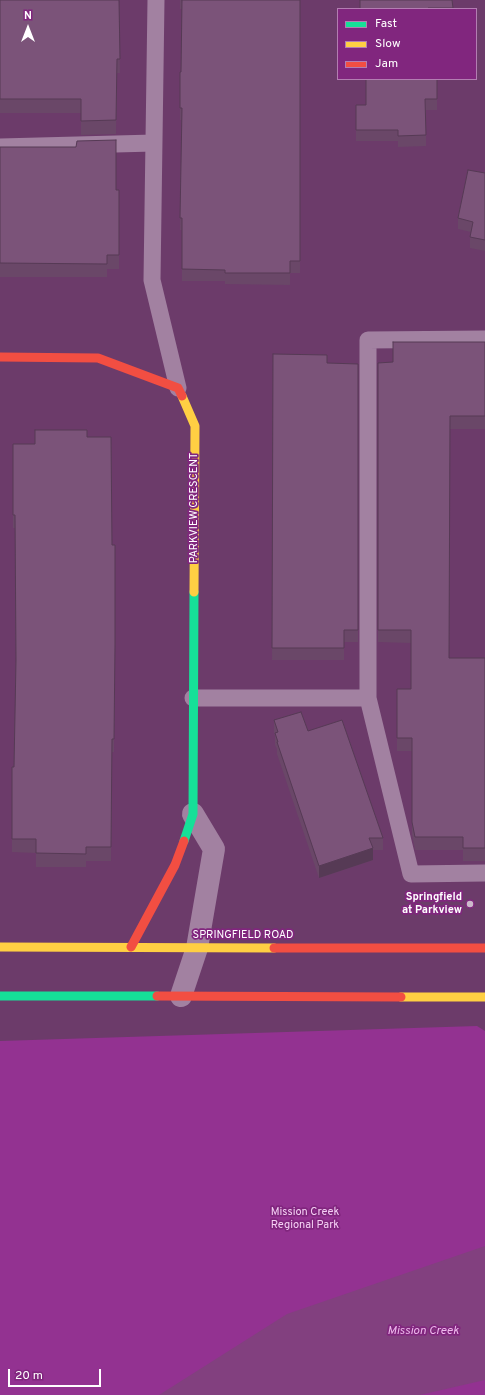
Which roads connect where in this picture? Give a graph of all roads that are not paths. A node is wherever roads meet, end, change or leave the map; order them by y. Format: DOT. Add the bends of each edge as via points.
graph roads {
  1 [pos="156,0"];
  2 [pos="154,143"];
  3 [pos="0,147"];
  4 [pos="485,339"];
  5 [pos="0,357"];
  6 [pos="178,388"];
  7 [pos="193,698"];
  8 [pos="368,698"];
  9 [pos="193,814"];
  10 [pos="485,873"];
  11 [pos="0,947"];
  12 [pos="131,947"];
  13 [pos="197,948"];
  14 [pos="485,948"];
  15 [pos="0,996"];
  16 [pos="181,996"];
  17 [pos="485,997"];
  1 -- 2 [label="lane"];
  2 -- 3 [label="lane"];
  2 -- 6 [label="lane" via="152,280"];
  4 -- 8 [label="lane" via="368,340"];
  5 -- 6 [label="main road" via="98,358"];
  6 -- 7 [label="main road, PARKVIEW CRESCENT" via="195,426"];
  7 -- 8 [label="lane"];
  7 -- 9 [label="main road, PARKVIEW CRESCENT"];
  8 -- 10 [label="lane" via="411,874"];
  9 -- 12 [label="main road, PARKVIEW CRESCENT" via="175,865"];
  9 -- 13 [label="street" via="214,849"];
  11 -- 12 [label="main road, SPRINGFIELD ROAD"];
  12 -- 13 [label="main road, SPRINGFIELD ROAD"];
  13 -- 14 [label="main road, SPRINGFIELD ROAD"];
  13 -- 16 [label="street"];
  15 -- 16 [label="main road"];
  16 -- 17 [label="main road"];
}
